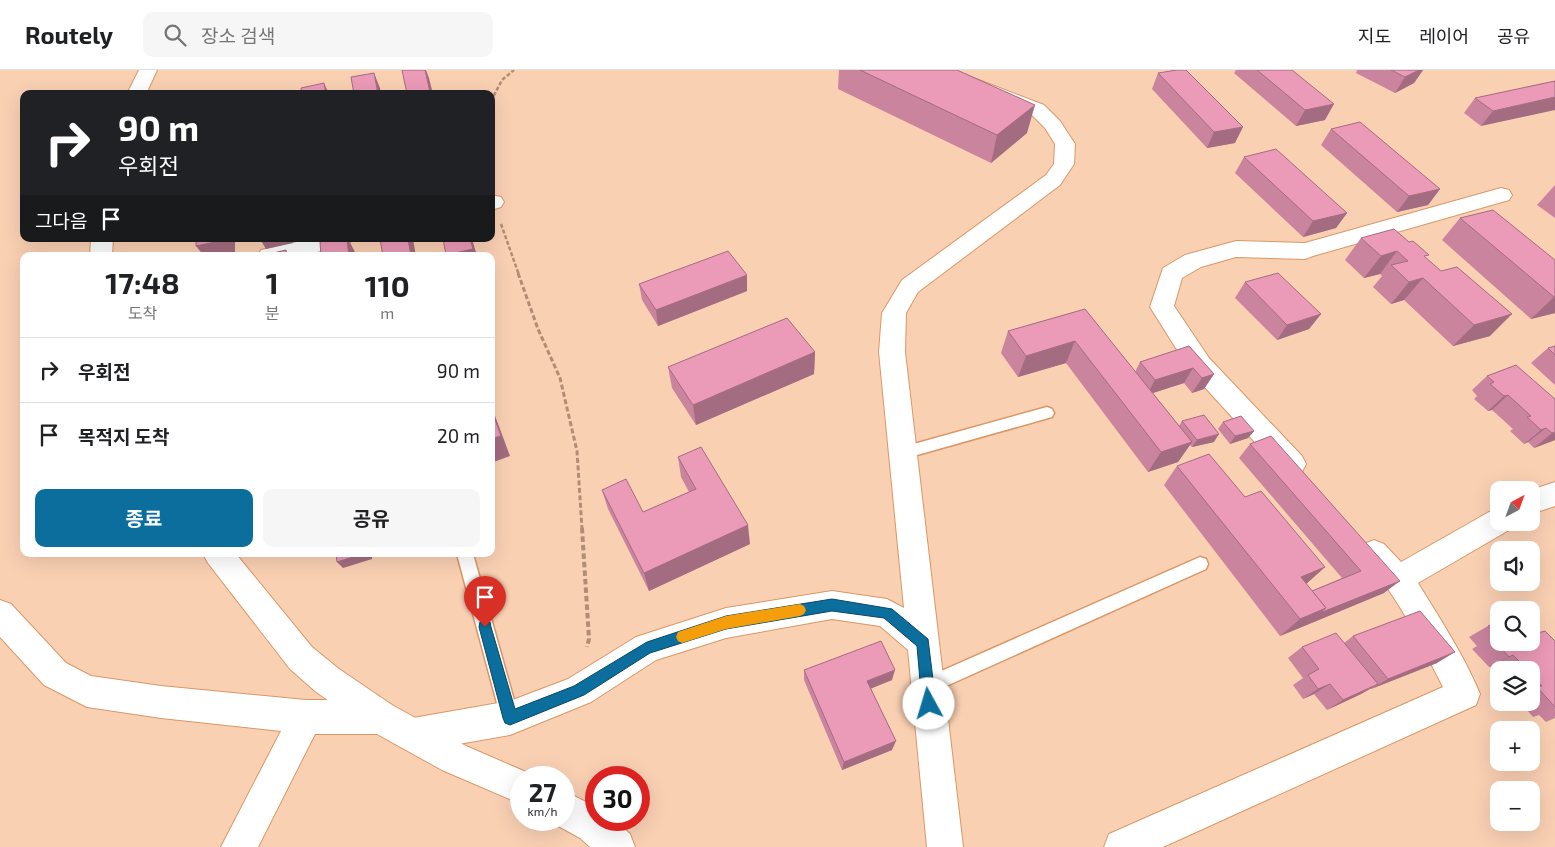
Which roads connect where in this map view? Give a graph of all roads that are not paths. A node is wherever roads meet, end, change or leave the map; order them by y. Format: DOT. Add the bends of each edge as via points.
graph roads {
  1 [pos="148,70"];
  2 [pos="936,70"];
  3 [pos="138,90"];
  4 [pos="1501,195"];
  5 [pos="328,242"];
  6 [pos="285,252"];
  7 [pos="1047,413"];
  8 [pos="902,453"];
  9 [pos="1312,486"];
  10 [pos="1555,494"];
  11 [pos="1540,499"];
  12 [pos="1490,526"];
  13 [pos="1358,536"];
  14 [pos="220,557"];
  15 [pos="466,557"];
  16 [pos="1200,564"];
  17 [pos="1398,579"];
  18 [pos="0,614"];
  19 [pos="923,643"];
  20 [pos="927,686"];
  21 [pos="306,717"];
  22 [pos="380,718"];
  23 [pos="510,718"];
  24 [pos="413,735"];
  25 [pos="510,782"];
  26 [pos="575,814"];
  27 [pos="239,847"];
  28 [pos="617,847"];
  29 [pos="945,847"];
  30 [pos="1122,847"];
  1 -- 3 [label="street"];
  2 -- 8 [label="street" via="1036,108 1053,125 1064,144 1064,164 1054,180 910,286 894,313 892,352"];
  4 -- 9 [label="street" via="1305,251 1236,249 1193,261 1171,274 1162,307 1200,365"];
  5 -- 6 [label="street"];
  7 -- 8 [label="lane"];
  8 -- 19 [label="street"];
  10 -- 11 [label="street"];
  12 -- 17 [label="street"];
  13 -- 17 [label="street"];
  14 -- 22 [label="street" via="301,658"];
  15 -- 23 [label="lane"];
  16 -- 20 [label="lane"];
  17 -- 30 [label="street" via="1464,694"];
  18 -- 21 [label="street" via="55,674 87,691"];
  19 -- 20 [label="street"];
  19 -- 23 [label="street" via="887,613 832,605 726,622 647,648 579,691"];
  20 -- 29 [label="street"];
  21 -- 22 [label="street"];
  21 -- 27 [label="street"];
  22 -- 24 [label="street"];
  23 -- 24 [label="street"];
  24 -- 25 [label="street" via="454,758"];
  26 -- 28 [label="street" via="593,825"];
}
